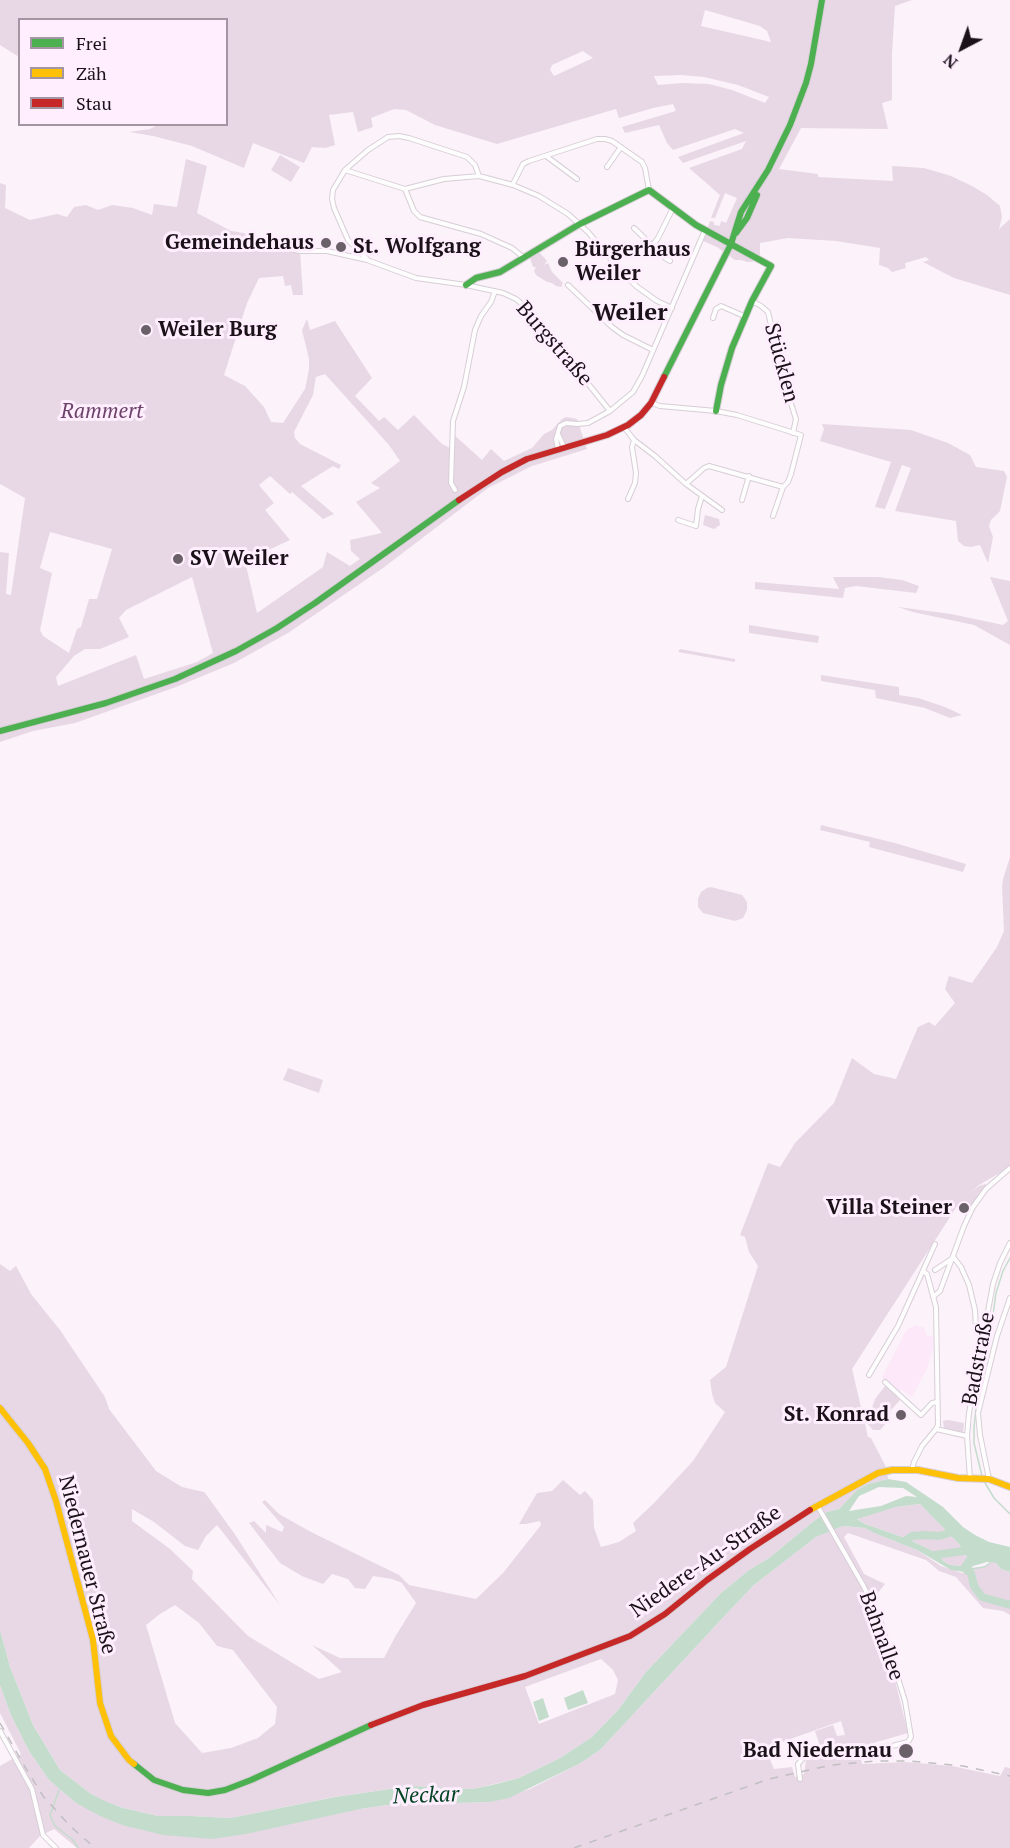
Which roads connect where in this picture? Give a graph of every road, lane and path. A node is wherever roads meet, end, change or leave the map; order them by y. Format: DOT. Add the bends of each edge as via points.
graph roads {
  1 [pos="822,0"];
  2 [pos="621,147"];
  3 [pos="546,156"];
  4 [pos="607,167"];
  5 [pos="345,170"];
  6 [pos="479,176"];
  7 [pos="577,179"];
  8 [pos="513,184"];
  9 [pos="405,189"];
  10 [pos="649,190"];
  11 [pos="673,208"];
  12 [pos="578,225"];
  13 [pos="634,228"];
  14 [pos="705,230"];
  15 [pos="731,244"];
  16 [pos="278,247"];
  17 [pos="652,247"];
  18 [pos="523,257"];
  19 [pos="367,260"];
  20 [pos="670,261"];
  21 [pos="466,285"];
  22 [pos="568,285"];
  23 [pos="495,291"];
  24 [pos="752,301"];
  25 [pos="672,308"];
  26 [pos="744,316"];
  27 [pos="712,318"];
  28 [pos="653,350"];
  29 [pos="651,403"];
  30 [pos="610,411"];
  31 [pos="716,411"];
  32 [pos="624,427"];
  33 [pos="793,433"];
  34 [pos="634,440"];
  35 [pos="561,448"];
  36 [pos="749,476"];
  37 [pos="686,484"];
  38 [pos="783,487"];
  39 [pos="455,490"];
  40 [pos="702,496"];
  41 [pos="628,499"];
  42 [pos="742,500"];
  43 [pos="722,510"];
  44 [pos="773,516"];
  45 [pos="678,520"];
  46 [pos="0,731"];
  47 [pos="1010,1168"];
  48 [pos="1010,1243"];
  49 [pos="935,1244"];
  50 [pos="953,1257"];
  51 [pos="935,1270"];
  52 [pos="924,1272"];
  53 [pos="933,1297"];
  54 [pos="1010,1298"];
  55 [pos="983,1336"];
  56 [pos="869,1375"];
  57 [pos="885,1382"];
  58 [pos="938,1402"];
  59 [pos="0,1408"];
  60 [pos="936,1428"];
  61 [pos="967,1436"];
  62 [pos="912,1469"];
  63 [pos="972,1479"];
  64 [pos="987,1479"];
  65 [pos="1010,1488"];
  66 [pos="817,1505"];
  67 [pos="0,1731"];
  68 [pos="275,1769"];
  69 [pos="800,1779"];
  70 [pos="56,1848"];
  1 -- 15 [label="main road" via="806,83 747,218"];
  2 -- 3 [label="street" via="597,139"];
  2 -- 4 [label="street"];
  2 -- 10 [label="street" via="642,162"];
  3 -- 7 [label="street"];
  3 -- 8 [label="street" via="523,164"];
  5 -- 6 [label="street" via="388,137 399,136 467,157"];
  5 -- 9 [label="street"];
  5 -- 19 [label="street" via="333,190 334,208 348,240"];
  6 -- 8 [label="street"];
  6 -- 9 [label="street" via="444,179"];
  8 -- 12 [label="street" via="549,202"];
  9 -- 18 [label="street" via="420,217 481,234"];
  10 -- 11 [label="main road"];
  10 -- 12 [label="main road"];
  11 -- 14 [label="main road"];
  11 -- 17 [label="street"];
  12 -- 18 [label="main road"];
  12 -- 25 [label="street" via="636,286"];
  13 -- 17 [label="street"];
  14 -- 15 [label="main road"];
  14 -- 25 [label="street"];
  15 -- 24 [label="main road" via="771,266"];
  15 -- 29 [label="main road"];
  16 -- 19 [label="street, Burgstraße" via="327,251"];
  17 -- 20 [label="street"];
  18 -- 21 [label="main road" via="500,272"];
  19 -- 21 [label="street, Burgstraße" via="416,278"];
  21 -- 23 [label="street, Burgstraße"];
  22 -- 28 [label="street" via="612,327"];
  23 -- 30 [label="street, Burgstraße" via="528,309"];
  23 -- 39 [label="street" via="475,330 453,421 451,483"];
  24 -- 26 [label="main road"];
  24 -- 33 [label="street, Stücklen" via="768,312 796,419"];
  25 -- 28 [label="street"];
  26 -- 27 [label="street" via="721,306"];
  26 -- 31 [label="main road" via="729,356"];
  28 -- 30 [label="street" via="633,392"];
  29 -- 31 [label="street"];
  29 -- 32 [label="main road"];
  30 -- 35 [label="street" via="588,423 560,426"];
  31 -- 33 [label="street"];
  32 -- 34 [label="street"];
  32 -- 35 [label="main road"];
  33 -- 38 [label="street" via="801,435 791,474"];
  34 -- 37 [label="street"];
  34 -- 41 [label="street" via="636,478"];
  35 -- 46 [label="main road" via="527,459 484,482 315,603 237,651 175,679 106,703"];
  36 -- 37 [label="street" via="709,466"];
  36 -- 38 [label="street"];
  36 -- 42 [label="street"];
  37 -- 40 [label="street"];
  38 -- 44 [label="street"];
  40 -- 43 [label="street"];
  40 -- 45 [label="street" via="696,526"];
  47 -- 50 [label="street" via="973,1207"];
  48 -- 55 [label="street, Badstraße" via="993,1284"];
  49 -- 52 [label="street"];
  50 -- 51 [label="street"];
  50 -- 53 [label="street" via="940,1291"];
  50 -- 55 [label="street" via="969,1285 976,1330"];
  52 -- 53 [label="street"];
  52 -- 56 [label="street"];
  53 -- 58 [label="street"];
  54 -- 64 [label="street" via="978,1413"];
  55 -- 61 [label="street, Badstraße"];
  57 -- 58 [label="street" via="921,1415"];
  58 -- 60 [label="street"];
  59 -- 68 [label="main road, Niedernauer Straße" via="45,1469 93,1640 103,1715 111,1736 129,1760 154,1780 208,1793"];
  60 -- 61 [label="street"];
  60 -- 62 [label="street"];
  61 -- 63 [label="street, Badstraße"];
  62 -- 63 [label="main road, Niedere-Au-Straße"];
  62 -- 66 [label="main road, Niedere-Au-Straße" via="878,1473"];
  63 -- 64 [label="main road, Niedere-Au-Straße"];
  64 -- 65 [label="main road"];
  66 -- 68 [label="main road, Niedere-Au-Straße" via="630,1636 540,1671 412,1709"];
  66 -- 69 [label="street, Bahnallee" via="880,1620 910,1729 906,1743 805,1756 798,1764"];
  67 -- 70 [label="street" via="32,1789 43,1835"];
}
